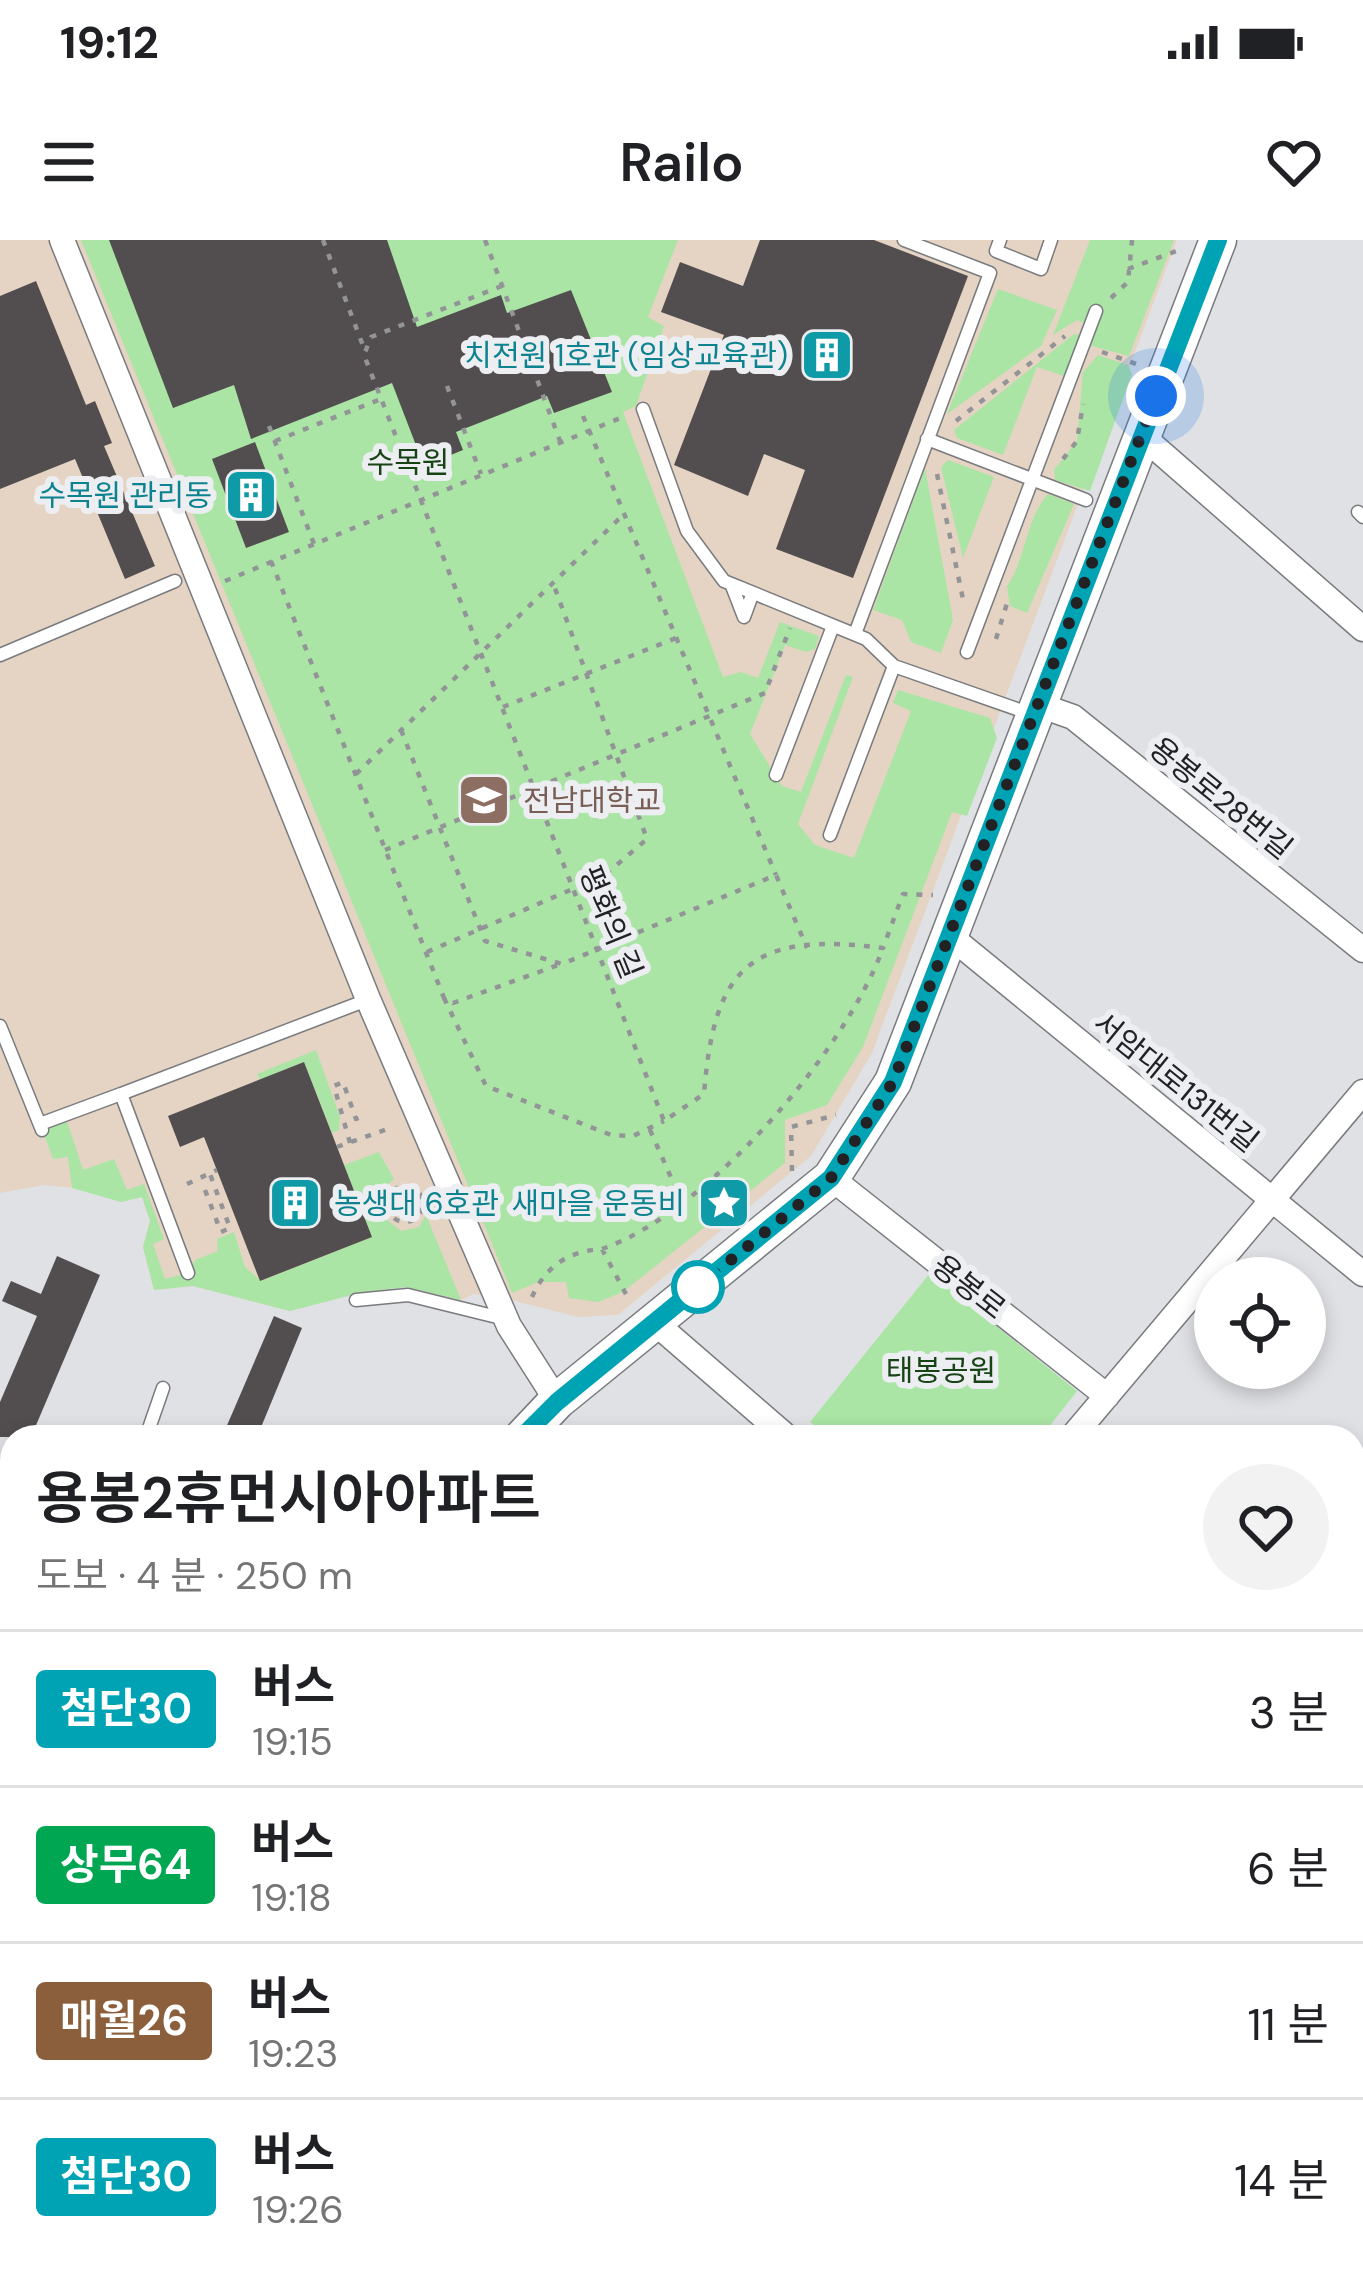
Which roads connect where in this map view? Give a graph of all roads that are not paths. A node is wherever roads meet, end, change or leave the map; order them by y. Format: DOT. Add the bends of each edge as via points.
graph roads {
  1 [pos="62,240"];
  2 [pos="904,240"];
  3 [pos="1000,240"];
  4 [pos="1052,240"];
  5 [pos="1218,240"];
  6 [pos="1096,310"];
  7 [pos="643,409"];
  8 [pos="1141,435"];
  9 [pos="927,440"];
  10 [pos="1033,480"];
  11 [pos="1086,500"];
  12 [pos="175,581"];
  13 [pos="732,586"];
  14 [pos="752,595"];
  15 [pos="833,626"];
  16 [pos="1363,629"];
  17 [pos="855,634"];
  18 [pos="967,652"];
  19 [pos="0,655"];
  20 [pos="894,666"];
  21 [pos="1034,709"];
  22 [pos="776,775"];
  23 [pos="830,835"];
  24 [pos="951,937"];
  25 [pos="1363,950"];
  26 [pos="368,1000"];
  27 [pos="0,1026"];
  28 [pos="1363,1092"];
  29 [pos="122,1094"];
  30 [pos="831,1178"];
  31 [pos="1273,1199"];
  32 [pos="188,1273"];
  33 [pos="1363,1274"];
  34 [pos="356,1300"];
  35 [pos="641,1310"];
  36 [pos="506,1319"];
  37 [pos="163,1388"];
  38 [pos="1107,1396"];
  39 [pos="557,1402"];
  40 [pos="150,1425"];
  41 [pos="535,1425"];
  42 [pos="774,1425"];
  43 [pos="1082,1425"];
  1 -- 26 [label="street"];
  2 -- 9 [label="lane" via="990,272"];
  3 -- 4 [label="lane" via="996,251 1041,268"];
  5 -- 8 [label="main road"];
  6 -- 10 [label="lane"];
  7 -- 13 [label="lane" via="686,531"];
  8 -- 16 [label="street"];
  8 -- 21 [label="main road"];
  9 -- 10 [label="lane"];
  9 -- 17 [label="lane"];
  10 -- 11 [label="lane"];
  10 -- 18 [label="lane"];
  12 -- 19 [label="lane"];
  13 -- 14 [label="lane"];
  13 -- 14 [label="lane" via="744,617"];
  14 -- 15 [label="lane"];
  15 -- 17 [label="lane"];
  15 -- 22 [label="lane"];
  17 -- 20 [label="lane"];
  20 -- 21 [label="lane"];
  20 -- 23 [label="lane"];
  21 -- 24 [label="main road"];
  21 -- 25 [label="street, 용봉로28번길" via="1073,717"];
  24 -- 30 [label="main road" via="893,1082"];
  24 -- 31 [label="street, 서암대로131번길"];
  26 -- 29 [label="lane"];
  26 -- 36 [label="street"];
  27 -- 29 [label="lane" via="41,1127"];
  28 -- 31 [label="street"];
  29 -- 32 [label="lane"];
  30 -- 35 [label="main road"];
  30 -- 38 [label="street, 용봉로"];
  31 -- 33 [label="street, 서암대로131번길"];
  31 -- 38 [label="street"];
  34 -- 36 [label="lane" via="408,1295"];
  35 -- 39 [label="main road"];
  35 -- 42 [label="street"];
  36 -- 39 [label="street"];
  37 -- 40 [label="lane"];
  38 -- 43 [label="street"];
  39 -- 41 [label="main road"];
}
